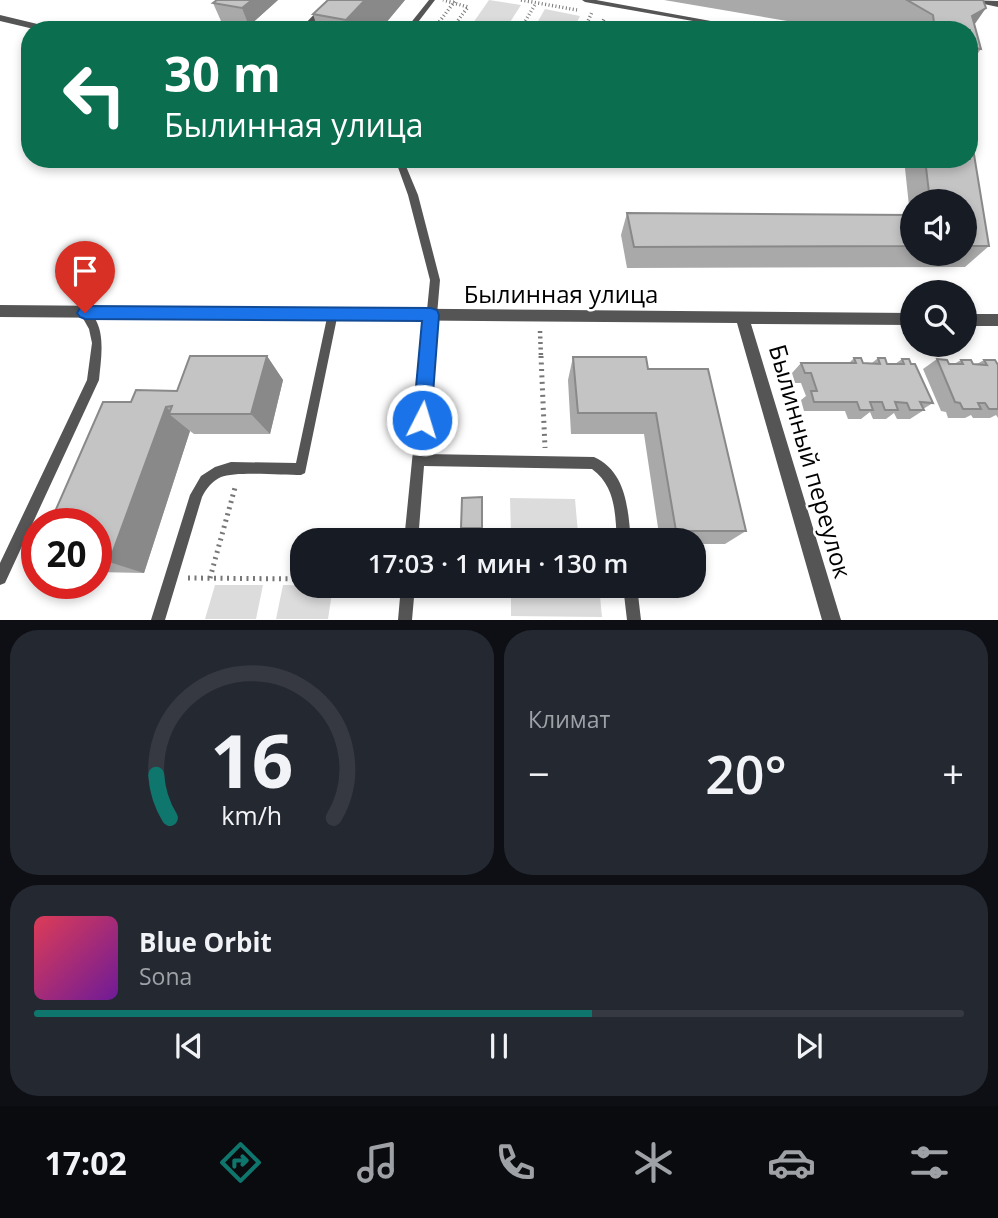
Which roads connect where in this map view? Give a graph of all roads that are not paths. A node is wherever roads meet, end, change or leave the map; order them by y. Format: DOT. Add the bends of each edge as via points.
graph roads {
  1 [pos="332,0"];
  2 [pos="432,0"];
  3 [pos="585,0"];
  4 [pos="969,0"];
  5 [pos="624,3"];
  6 [pos="998,4"];
  7 [pos="0,18"];
  8 [pos="312,21"];
  9 [pos="415,21"];
  10 [pos="713,21"];
  11 [pos="21,23"];
  12 [pos="402,168"];
  13 [pos="0,312"];
  14 [pos="85,313"];
  15 [pos="333,313"];
  16 [pos="431,315"];
  17 [pos="743,317"];
  18 [pos="900,319"];
  19 [pos="977,320"];
  20 [pos="998,320"];
  21 [pos="418,460"];
  22 [pos="412,528"];
  23 [pos="622,528"];
  24 [pos="0,578"];
  25 [pos="407,598"];
  26 [pos="631,598"];
  27 [pos="158,620"];
  28 [pos="405,620"];
  29 [pos="634,620"];
  30 [pos="832,620"];
  1 -- 8 [label="street"];
  2 -- 9 [label="lane"];
  3 -- 5 [label="lane"];
  4 -- 6 [label="street"];
  5 -- 10 [label="lane"];
  7 -- 11 [label="street"];
  12 -- 16 [label="lane" via="436,280"];
  13 -- 14 [label="street, Былинная улица"];
  14 -- 15 [label="street, Былинная улица"];
  14 -- 24 [label="lane" via="97,343 93,380"];
  15 -- 16 [label="street, Былинная улица"];
  15 -- 27 [label="lane" via="302,469 220,470 203,481"];
  16 -- 17 [label="street, Былинная улица"];
  16 -- 21 [label="lane"];
  17 -- 18 [label="street, Былинная улица"];
  17 -- 30 [label="street, Былинный переулок"];
  19 -- 20 [label="street"];
  21 -- 22 [label="lane"];
  21 -- 23 [label="lane" via="594,463 613,478"];
  25 -- 28 [label="lane"];
  26 -- 29 [label="lane"];
}
